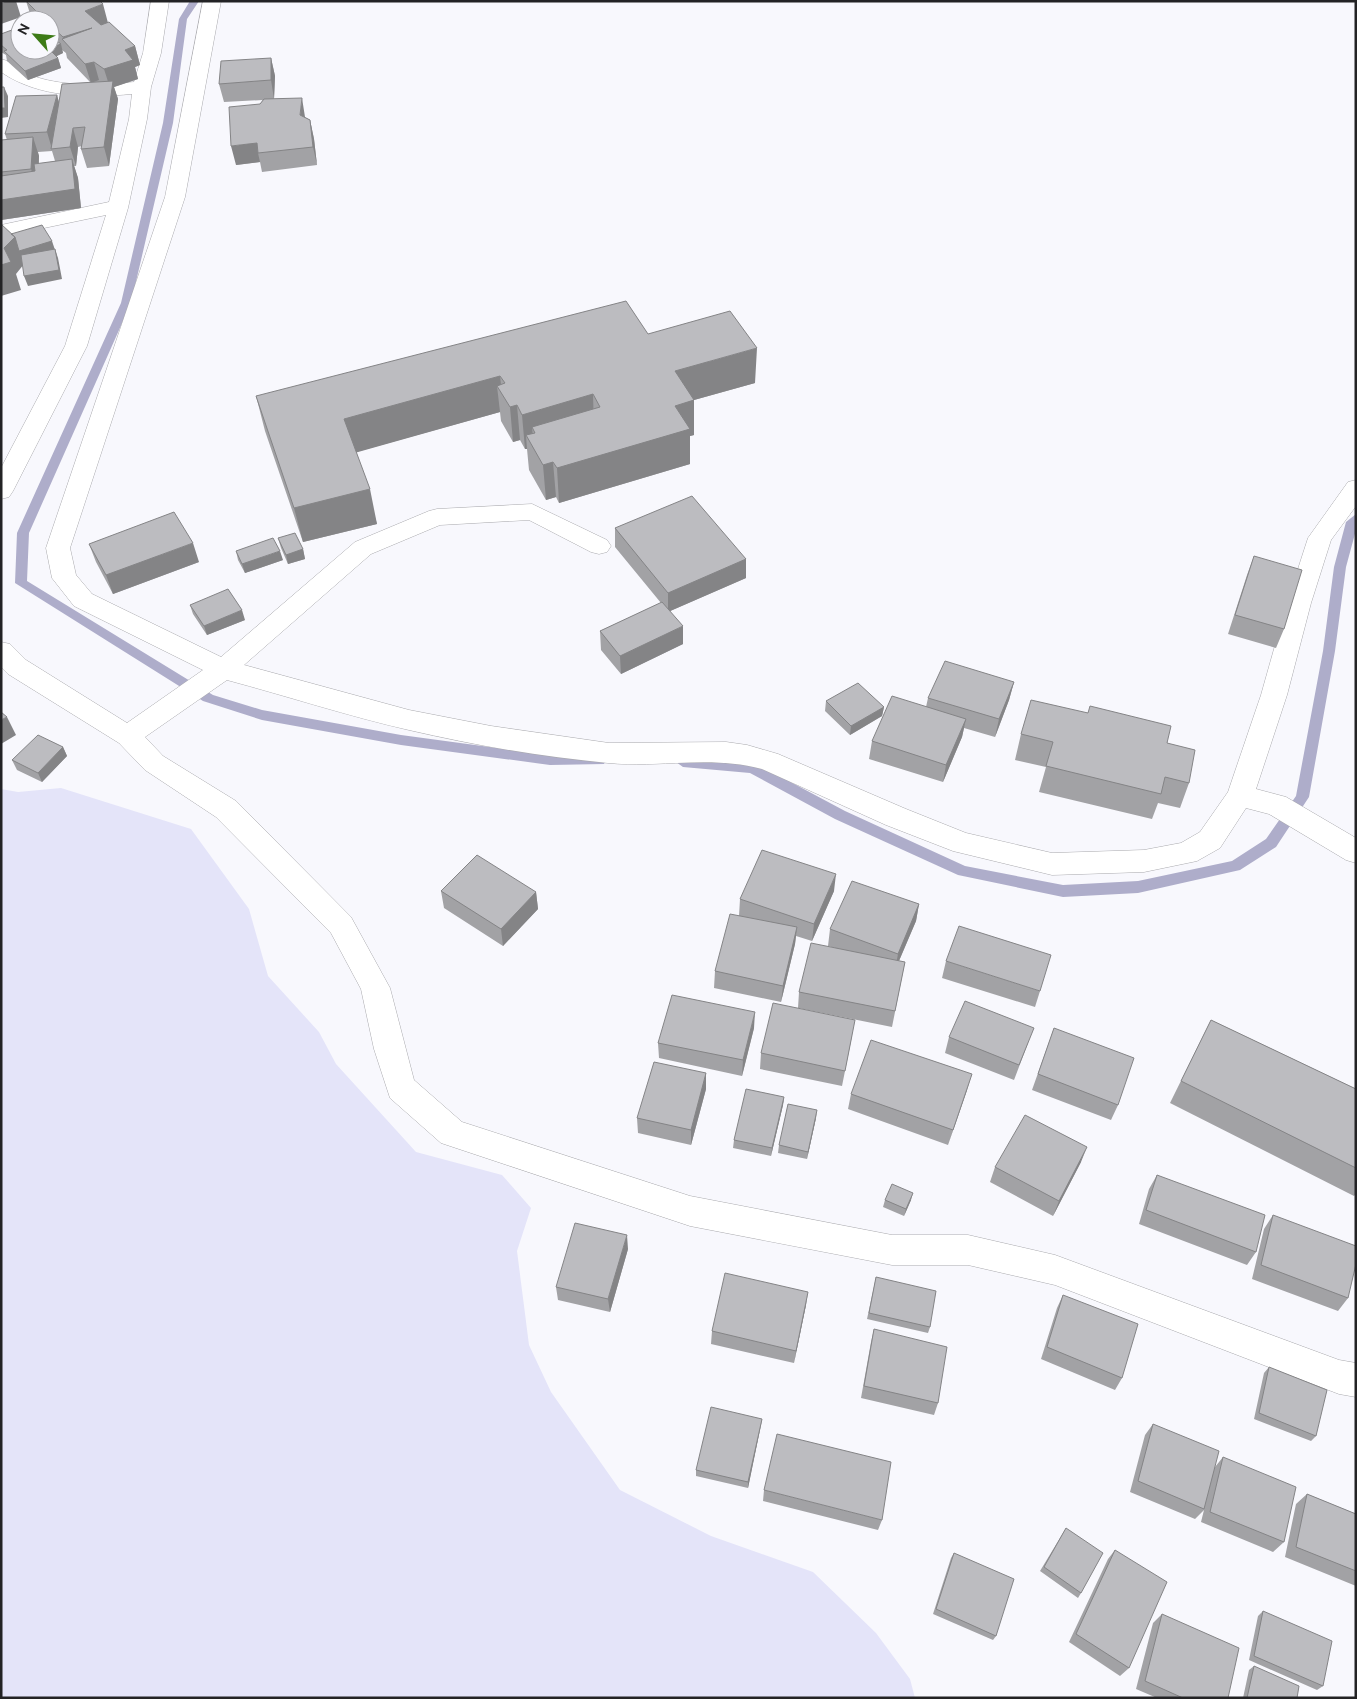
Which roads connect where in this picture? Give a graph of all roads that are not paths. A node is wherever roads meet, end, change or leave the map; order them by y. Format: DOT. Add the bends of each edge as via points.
graph roads {
  1 [pos="160,1"];
  2 [pos="212,1"];
  3 [pos="1,64"];
  4 [pos="10,79"];
  5 [pos="142,87"];
  6 [pos="118,208"];
  7 [pos="1,231"];
  8 [pos="1356,488"];
  9 [pos="1,491"];
  10 [pos="599,546"];
  11 [pos="1,651"];
  12 [pos="223,668"];
  13 [pos="128,736"];
  14 [pos="1240,796"];
  15 [pos="1356,852"];
  16 [pos="1356,1380"];
  1 -- 5 [label="street" via="152,53"];
  2 -- 12 [label="street" via="175,197 58,548 64,578 83,600"];
  3 -- 4 [label="street"];
  4 -- 5 [label="street" via="102,92"];
  5 -- 6 [label="street"];
  6 -- 7 [label="street"];
  6 -- 9 [label="street" via="76,346"];
  8 -- 14 [label="street" via="1320,538 1274,695"];
  10 -- 12 [label="street" via="532,512 437,517 363,548"];
  11 -- 13 [label="street" via="17,667"];
  12 -- 13 [label="street"];
  12 -- 14 [label="street" via="409,720 491,736 609,754 726,752 747,755 770,761 896,817 964,843 1052,864 1144,861 1188,853 1210,840"];
  13 -- 16 [label="street" via="154,763 226,809 341,925 375,988 401,1088 452,1133 690,1211 892,1250 968,1250 1055,1270 1339,1377"];
  14 -- 15 [label="street" via="1276,805"];
}
